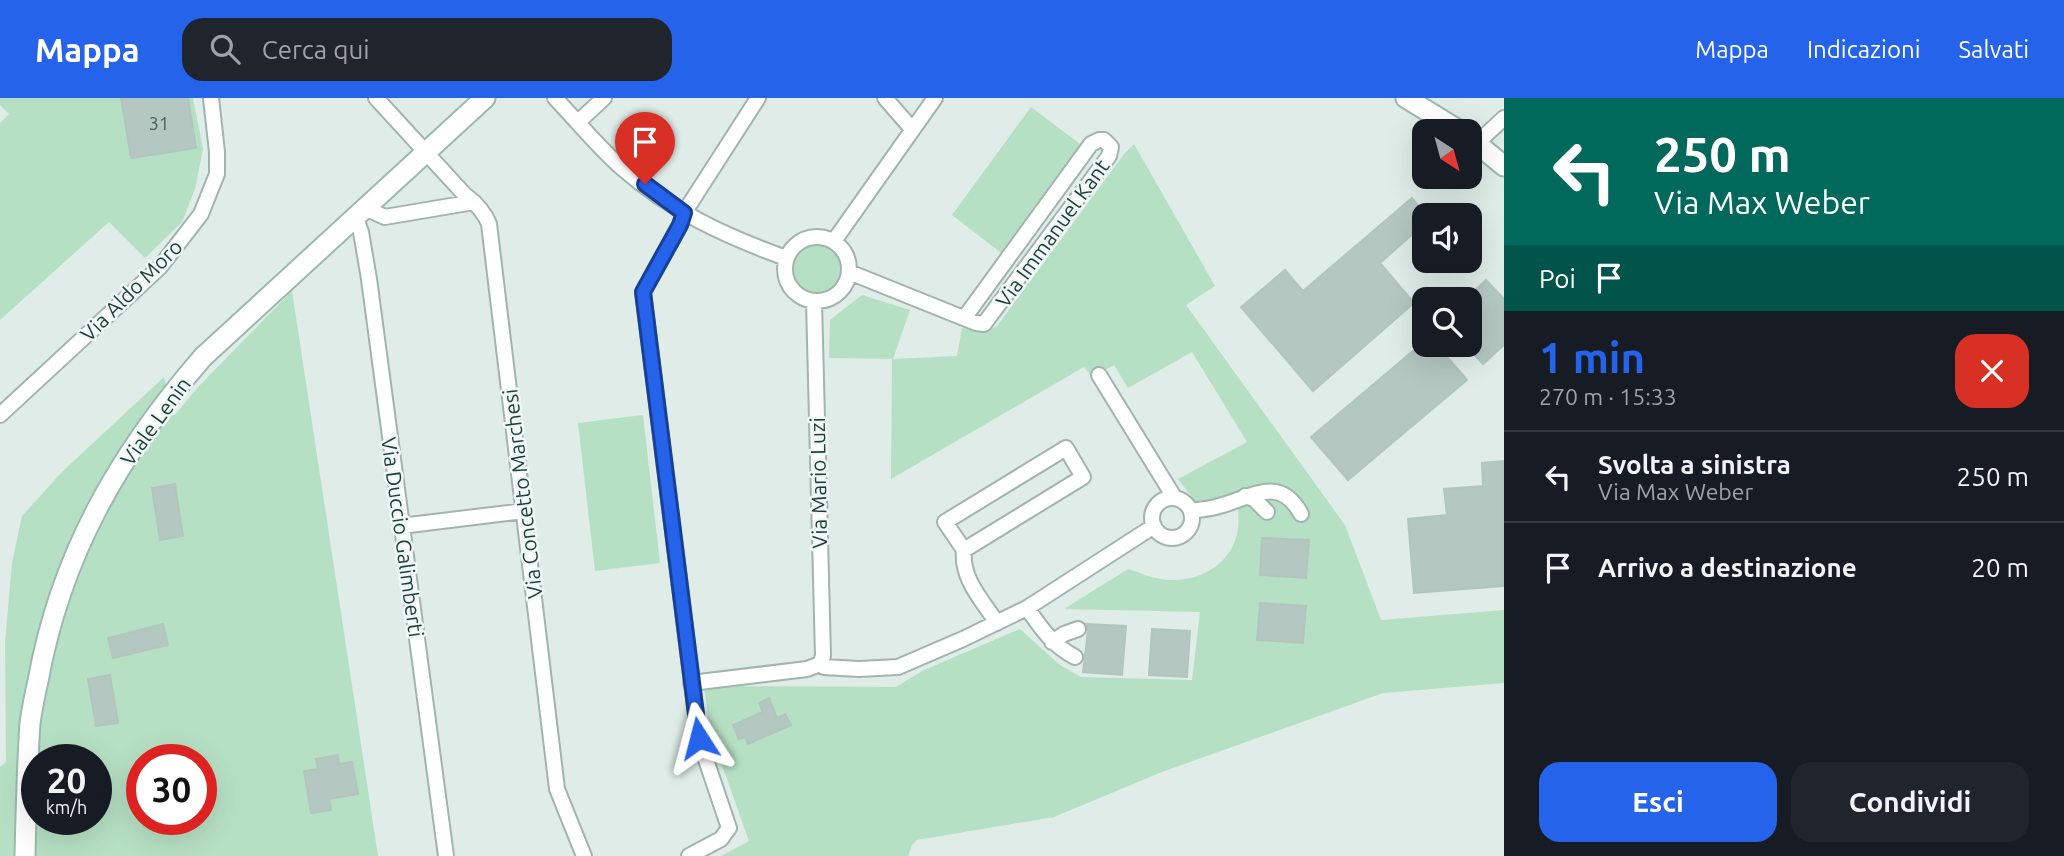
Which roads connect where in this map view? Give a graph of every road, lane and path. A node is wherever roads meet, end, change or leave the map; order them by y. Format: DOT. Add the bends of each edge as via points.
graph roads {
  1 [pos="211,98"];
  2 [pos="376,98"];
  3 [pos="485,98"];
  4 [pos="555,98"];
  5 [pos="604,98"];
  6 [pos="758,98"];
  7 [pos="885,98"];
  8 [pos="935,98"];
  9 [pos="1406,98"];
  10 [pos="1504,118"];
  11 [pos="1440,119"];
  12 [pos="578,122"];
  13 [pos="912,129"];
  14 [pos="1482,134"];
  15 [pos="1482,148"];
  16 [pos="426,152"];
  17 [pos="1504,166"];
  18 [pos="474,202"];
  19 [pos="684,213"];
  20 [pos="361,214"];
  21 [pos="834,241"];
  22 [pos="786,258"];
  23 [pos="849,272"];
  24 [pos="814,302"];
  25 [pos="965,317"];
  26 [pos="1098,375"];
  27 [pos="0,415"];
  28 [pos="1245,496"];
  29 [pos="1174,497"];
  30 [pos="524,511"];
  31 [pos="1192,511"];
  32 [pos="1267,512"];
  33 [pos="1301,514"];
  34 [pos="401,526"];
  35 [pos="1154,526"];
  36 [pos="964,550"];
  37 [pos="1027,608"];
  38 [pos="997,624"];
  39 [pos="1078,629"];
  40 [pos="1052,642"];
  41 [pos="1075,657"];
  42 [pos="820,664"];
  43 [pos="691,682"];
  44 [pos="25,856"];
  45 [pos="446,856"];
  46 [pos="584,856"];
  47 [pos="689,856"];
  1 -- 27 [label="street, Via Aldo Moro" via="217,174 201,214 160,267"];
  2 -- 16 [label="street, Via Concetto Marchesi"];
  3 -- 16 [label="main road, Viale Lenin"];
  4 -- 12 [label="street"];
  5 -- 12 [label="street"];
  6 -- 19 [label="street"];
  7 -- 13 [label="street"];
  8 -- 13 [label="street"];
  9 -- 11 [label="main road"];
  10 -- 14 [label="street"];
  12 -- 19 [label="street" via="625,170"];
  13 -- 21 [label="street"];
  15 -- 17 [label="main road"];
  16 -- 18 [label="street, Via Concetto Marchesi"];
  16 -- 20 [label="main road, Viale Lenin"];
  18 -- 20 [label="street" via="385,217"];
  18 -- 30 [label="street, Via Concetto Marchesi" via="489,224"];
  19 -- 22 [label="street"];
  19 -- 43 [label="street" via="643,292"];
  20 -- 34 [label="street, Via Duccio Galimberti"];
  20 -- 44 [label="main road, Viale Lenin" via="203,357 125,460 86,527 44,643 30,721"];
  21 -- 22 [label="street" via="806,238 790,249"];
  21 -- 23 [label="street" via="845,254"];
  22 -- 24 [label="street" via="789,286"];
  23 -- 24 [label="street" via="834,297"];
  23 -- 25 [label="street"];
  24 -- 42 [label="street, Via Mario Luzi"];
  25 -- 25 [label="street, Via Immanuel Kant" via="979,324 988,320 1110,156 1111,147 1104,140 1091,144"];
  26 -- 29 [label="street"];
  28 -- 31 [label="street"];
  28 -- 32 [label="street"];
  28 -- 33 [label="street" via="1277,491 1294,501"];
  29 -- 31 [label="street" via="1185,501"];
  29 -- 35 [label="street" via="1162,500 1154,509"];
  30 -- 34 [label="street"];
  30 -- 46 [label="street, Via Concetto Marchesi" via="557,789"];
  31 -- 35 [label="street" via="1190,529 1180,537 1162,535"];
  34 -- 45 [label="street, Via Duccio Galimberti"];
  35 -- 37 [label="street"];
  36 -- 36 [label="street" via="945,522 1066,447 1083,477"];
  36 -- 38 [label="street" via="966,576"];
  37 -- 38 [label="street"];
  37 -- 40 [label="street"];
  38 -- 42 [label="street" via="898,667"];
  39 -- 40 [label="street"];
  40 -- 41 [label="street"];
  42 -- 43 [label="street"];
  43 -- 47 [label="street" via="699,738 729,828 721,839"];
}
